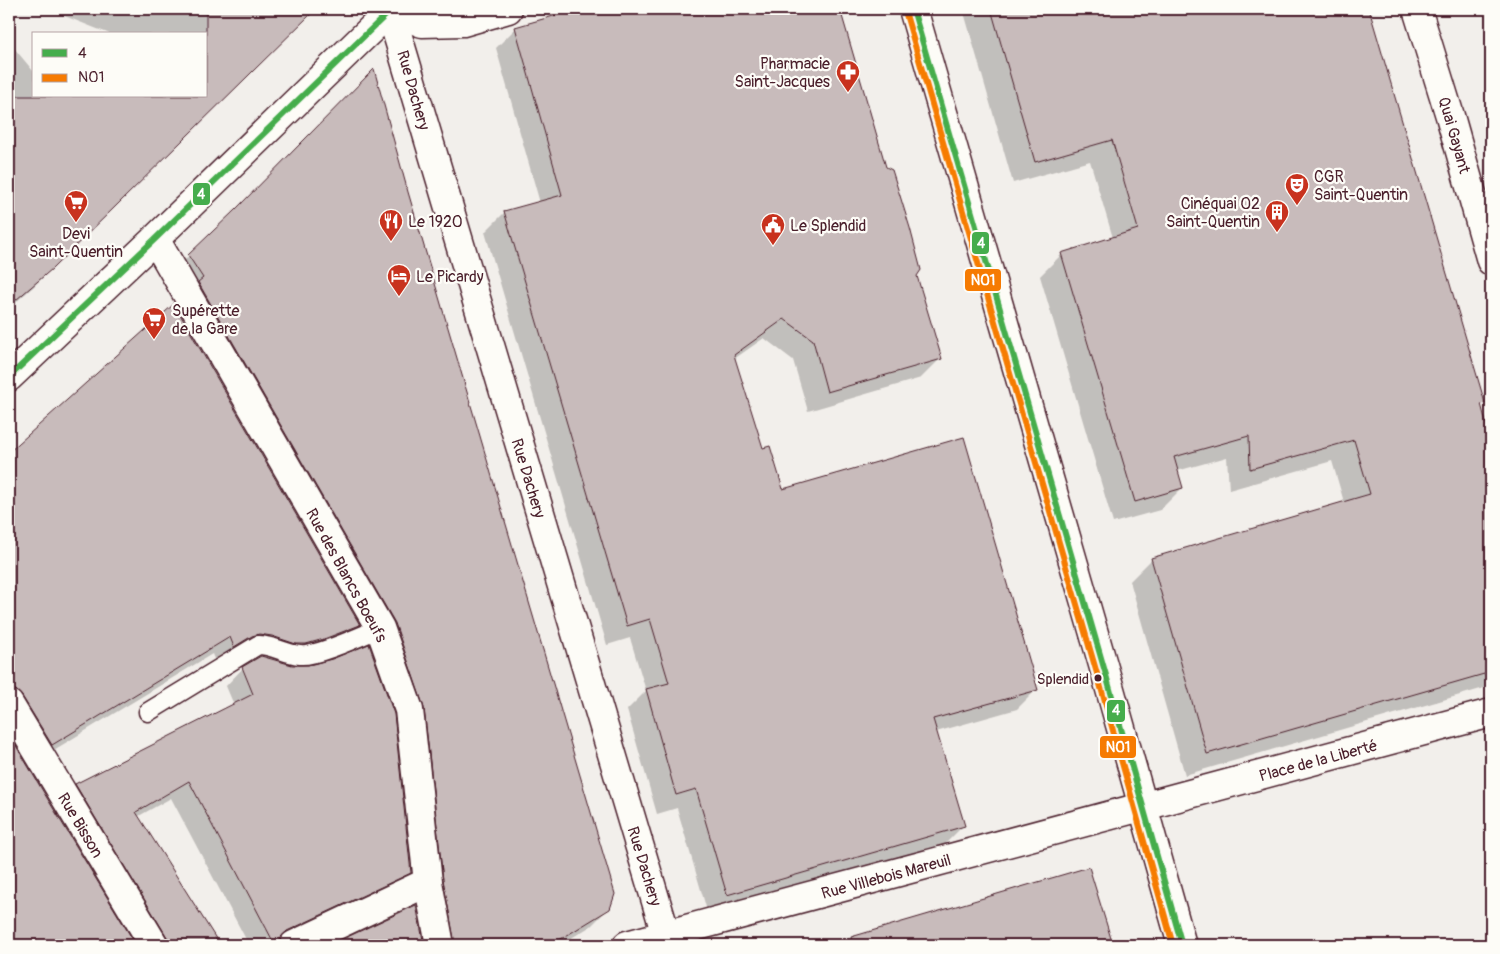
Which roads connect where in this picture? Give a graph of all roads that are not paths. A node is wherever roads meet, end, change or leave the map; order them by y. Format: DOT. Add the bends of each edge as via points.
graph roads {
  1 [pos="391,9"];
  2 [pos="508,9"];
  3 [pos="913,9"];
  4 [pos="1417,9"];
  5 [pos="155,239"];
  6 [pos="1491,261"];
  7 [pos="9,377"];
  8 [pos="380,628"];
  9 [pos="9,704"];
  10 [pos="148,712"];
  11 [pos="1491,713"];
  12 [pos="1144,806"];
  13 [pos="428,882"];
  14 [pos="667,940"];
  15 [pos="154,945"];
  16 [pos="294,945"];
  17 [pos="440,945"];
  18 [pos="627,945"];
  19 [pos="1182,945"];
  1 -- 2 [label="street" via="422,23 463,22"];
  1 -- 5 [label="street"];
  1 -- 14 [label="street, Rue Dachery"];
  3 -- 12 [label="street"];
  4 -- 6 [label="street, Quai Gayant"];
  5 -- 7 [label="street"];
  5 -- 8 [label="street, Rue des Blancs Boeufs"];
  8 -- 10 [label="lane" via="309,655 258,645"];
  8 -- 13 [label="street, Rue des Blancs Boeufs" via="409,710"];
  9 -- 15 [label="street, Rue Bisson"];
  11 -- 12 [label="street, Place de la Liberté"];
  12 -- 14 [label="street, Rue Villebois Mareuil"];
  12 -- 19 [label="street"];
  13 -- 16 [label="street"];
  13 -- 17 [label="street, Rue des Blancs Boeufs"];
  14 -- 18 [label="street, Rue Villebois Mareuil"];
}
